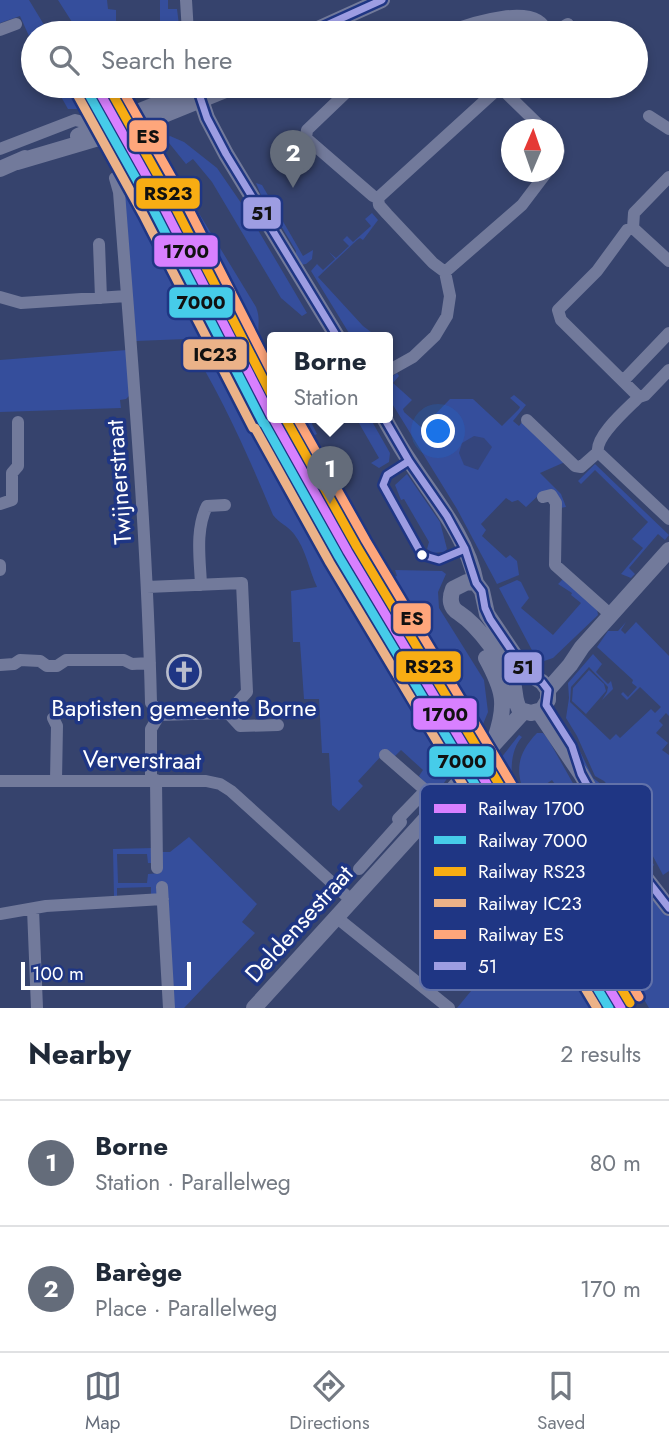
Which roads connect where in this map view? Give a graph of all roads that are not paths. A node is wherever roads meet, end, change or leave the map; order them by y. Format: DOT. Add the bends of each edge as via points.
graph roads {
  1 [pos="186,0"];
  2 [pos="382,0"];
  3 [pos="187,21"];
  4 [pos="336,21"];
  5 [pos="481,21"];
  6 [pos="543,21"];
  7 [pos="16,24"];
  8 [pos="0,30"];
  9 [pos="175,98"];
  10 [pos="184,98"];
  11 [pos="201,98"];
  12 [pos="340,98"];
  13 [pos="488,98"];
  14 [pos="513,98"];
  15 [pos="649,116"];
  16 [pos="533,119"];
  17 [pos="93,125"];
  18 [pos="669,129"];
  19 [pos="0,149"];
  20 [pos="17,162"];
  21 [pos="0,169"];
  22 [pos="669,177"];
  23 [pos="115,178"];
  24 [pos="539,182"];
  25 [pos="378,198"];
  26 [pos="634,228"];
  27 [pos="99,244"];
  28 [pos="669,261"];
  29 [pos="445,272"];
  30 [pos="127,296"];
  31 [pos="0,297"];
  32 [pos="101,298"];
  33 [pos="334,332"];
  34 [pos="669,332"];
  35 [pos="393,369"];
  36 [pos="669,370"];
  37 [pos="624,380"];
  38 [pos="639,397"];
  39 [pos="527,420"];
  40 [pos="18,422"];
  41 [pos="387,423"];
  42 [pos="598,453"];
  43 [pos="542,498"];
  44 [pos="0,504"];
  45 [pos="225,505"];
  46 [pos="666,511"];
  47 [pos="669,550"];
  48 [pos="468,583"];
  49 [pos="201,585"];
  50 [pos="147,587"];
  51 [pos="455,611"];
  52 [pos="611,615"];
  53 [pos="150,663"];
  54 [pos="0,665"];
  55 [pos="539,700"];
  56 [pos="228,713"];
  57 [pos="157,715"];
  58 [pos="53,718"];
  59 [pos="278,724"];
  60 [pos="494,745"];
  61 [pos="385,755"];
  62 [pos="56,780"];
  63 [pos="153,780"];
  64 [pos="0,781"];
  65 [pos="458,784"];
  66 [pos="587,784"];
  67 [pos="420,785"];
  68 [pos="420,796"];
  69 [pos="420,818"];
  70 [pos="407,827"];
  71 [pos="157,868"];
  72 [pos="652,887"];
  73 [pos="351,900"];
  74 [pos="669,908"];
  75 [pos="33,909"];
  76 [pos="0,914"];
  77 [pos="336,917"];
  78 [pos="436,1004"];
  79 [pos="37,1008"];
  80 [pos="169,1008"];
  81 [pos="254,1008"];
  82 [pos="449,1008"];
  1 -- 3 [label="street"];
  2 -- 4 [label="street"];
  5 -- 6 [label="street" via="520,11"];
  7 -- 8 [label="street"];
  9 -- 17 [label="street"];
  10 -- 20 [label="street" via="122,131"];
  11 -- 33 [label="street" via="208,122 226,154"];
  12 -- 25 [label="street" via="316,120 307,139"];
  13 -- 25 [label="street"];
  14 -- 16 [label="street"];
  15 -- 18 [label="street"];
  17 -- 19 [label="street" via="75,120"];
  17 -- 20 [label="street"];
  20 -- 21 [label="street"];
  22 -- 26 [label="street" via="634,213"];
  23 -- 30 [label="street, Twijnerstraat"];
  24 -- 29 [label="street" via="522,205"];
  25 -- 29 [label="street" via="387,214"];
  26 -- 28 [label="street"];
  26 -- 37 [label="street" via="624,233 597,271 558,310 561,320"];
  27 -- 32 [label="street"];
  29 -- 35 [label="street" via="450,296 444,323 413,357"];
  30 -- 32 [label="street"];
  30 -- 50 [label="street, Twijnerstraat"];
  31 -- 32 [label="street" via="21,303"];
  34 -- 37 [label="street"];
  36 -- 38 [label="street"];
  37 -- 38 [label="street"];
  38 -- 42 [label="street" via="601,436"];
  39 -- 42 [label="street" via="575,466 582,467"];
  40 -- 44 [label="street" via="12,500"];
  41 -- 48 [label="street" via="447,516"];
  42 -- 46 [label="street"];
  43 -- 52 [label="street" via="551,495 556,503 555,565"];
  45 -- 49 [label="street" via="207,506 204,513 199,530"];
  47 -- 52 [label="street, Deldensestraat"];
  48 -- 51 [label="street" via="451,594"];
  48 -- 55 [label="street" via="482,591 490,619"];
  49 -- 50 [label="street"];
  49 -- 56 [label="street" via="242,583 247,692"];
  50 -- 53 [label="street, Twijnerstraat"];
  51 -- 55 [label="street" via="470,620 492,650 513,683 517,706"];
  51 -- 60 [label="street, Deldensestraat" via="498,681 503,717"];
  52 -- 55 [label="street, Deldensestraat"];
  53 -- 54 [label="street" via="66,660 47,666 30,660"];
  53 -- 57 [label="street, Twijnerstraat" via="150,703"];
  55 -- 60 [label="street, Deldensestraat"];
  55 -- 66 [label="street" via="572,746"];
  56 -- 57 [label="street"];
  56 -- 59 [label="street" via="240,726"];
  57 -- 63 [label="street, Twijnerstraat" via="151,729"];
  58 -- 62 [label="street, Ververstraat" via="57,726"];
  60 -- 65 [label="street, Deldensestraat"];
  61 -- 67 [label="street"];
  62 -- 63 [label="street, Ververstraat"];
  62 -- 64 [label="street, Ververstraat"];
  63 -- 71 [label="street, Twijnerstraat"];
  63 -- 73 [label="street, Ververstraat" via="220,784"];
  68 -- 70 [label="street, Deldensestraat" via="398,819"];
  69 -- 70 [label="street, Deldensestraat"];
  70 -- 73 [label="street, Deldensestraat" via="368,866"];
  72 -- 74 [label="street"];
  73 -- 77 [label="street, Deldensestraat"];
  75 -- 76 [label="street"];
  75 -- 79 [label="street"];
  75 -- 80 [label="street" via="162,893"];
  77 -- 78 [label="street"];
  77 -- 81 [label="street, Deldensestraat"];
  78 -- 82 [label="street"];
}
